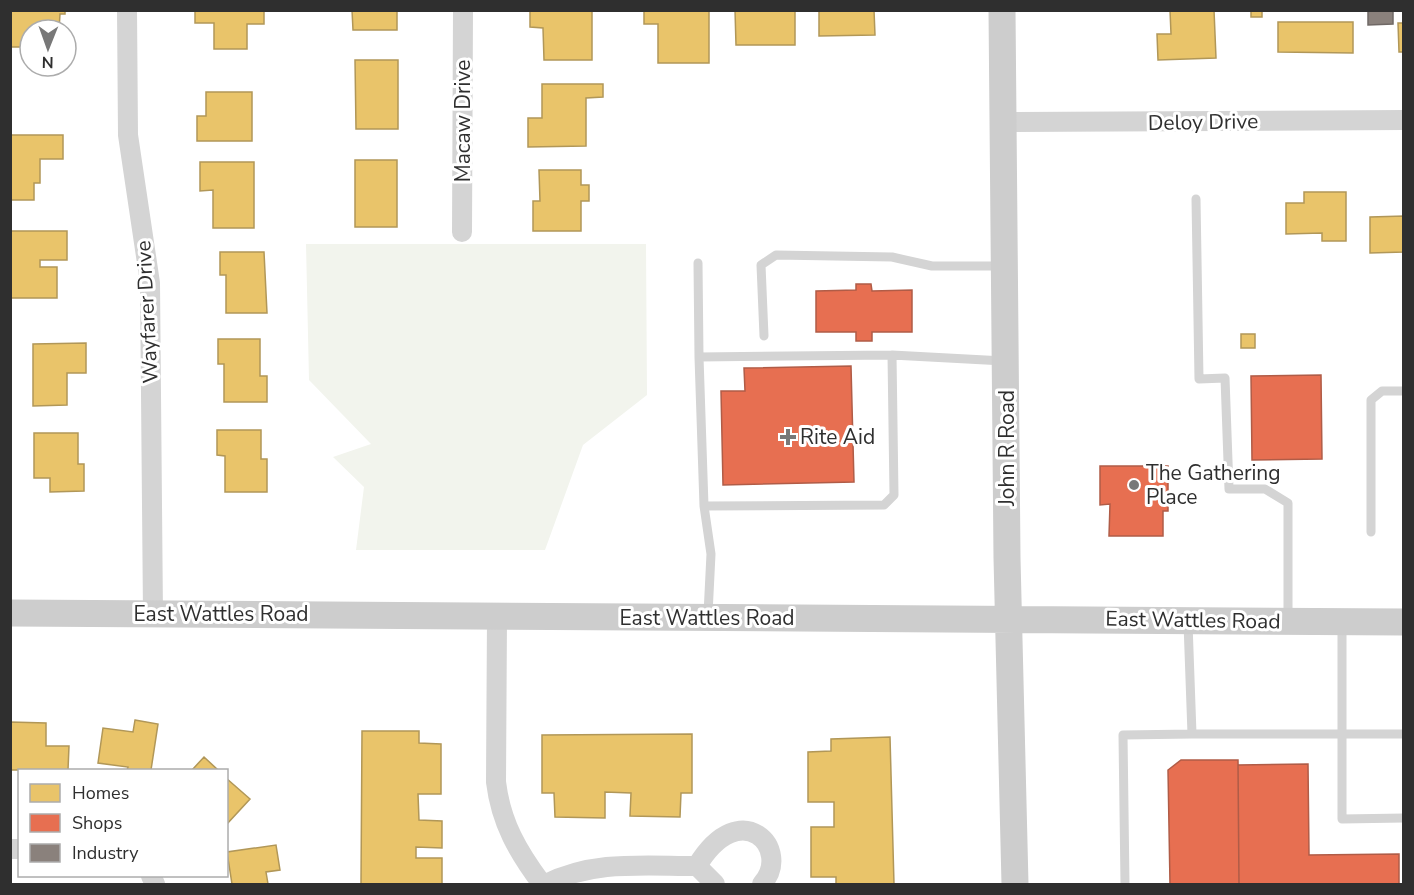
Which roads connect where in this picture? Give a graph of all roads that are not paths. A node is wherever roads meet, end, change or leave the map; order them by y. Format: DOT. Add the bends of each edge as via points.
graph roads {
  1 [pos="127,10"];
  2 [pos="463,10"];
  3 [pos="1002,10"];
  4 [pos="1404,120"];
  5 [pos="1003,123"];
  6 [pos="1196,200"];
  7 [pos="462,232"];
  8 [pos="698,263"];
  9 [pos="1006,267"];
  10 [pos="764,336"];
  11 [pos="892,356"];
  12 [pos="699,357"];
  13 [pos="1006,361"];
  14 [pos="1404,391"];
  15 [pos="704,506"];
  16 [pos="1371,532"];
  17 [pos="10,613"];
  18 [pos="153,615"];
  19 [pos="497,617"];
  20 [pos="1010,618"];
  21 [pos="708,619"];
  22 [pos="1188,620"];
  23 [pos="1342,621"];
  24 [pos="1288,622"];
  25 [pos="1404,622"];
  26 [pos="1192,734"];
  27 [pos="1341,734"];
  28 [pos="1404,734"];
  29 [pos="1404,818"];
  30 [pos="697,866"];
  31 [pos="544,885"];
  32 [pos="715,885"];
  33 [pos="762,885"];
  34 [pos="1015,885"];
  35 [pos="1125,885"];
  1 -- 18 [label="street, Wayfarer Drive" via="128,135 150,283"];
  2 -- 7 [label="street, Macaw Drive"];
  3 -- 5 [label="main road, John R Road"];
  4 -- 5 [label="street, Deloy Drive"];
  5 -- 9 [label="main road, John R Road"];
  6 -- 24 [label="lane" via="1199,379 1225,378 1229,489 1265,489 1288,503"];
  8 -- 12 [label="lane"];
  9 -- 10 [label="lane" via="932,266 892,256 776,255 761,265"];
  9 -- 13 [label="main road, John R Road"];
  11 -- 12 [label="lane"];
  11 -- 13 [label="lane"];
  11 -- 15 [label="lane" via="894,495 884,505"];
  12 -- 15 [label="lane"];
  13 -- 20 [label="main road, John R Road"];
  14 -- 16 [label="lane" via="1382,391 1371,400"];
  15 -- 21 [label="lane" via="711,554"];
  17 -- 18 [label="main road, East Wattles Road"];
  18 -- 19 [label="main road, East Wattles Road"];
  19 -- 21 [label="main road, East Wattles Road"];
  19 -- 31 [label="street" via="499,802 518,852"];
  20 -- 21 [label="main road, East Wattles Road"];
  20 -- 22 [label="main road, East Wattles Road"];
  20 -- 34 [label="main road, John R Road"];
  22 -- 24 [label="main road, East Wattles Road"];
  22 -- 26 [label="lane"];
  23 -- 24 [label="main road, East Wattles Road"];
  23 -- 25 [label="main road, East Wattles Road"];
  23 -- 27 [label="lane"];
  26 -- 27 [label="lane"];
  26 -- 35 [label="lane" via="1123,735"];
  27 -- 28 [label="lane"];
  27 -- 29 [label="lane" via="1342,819"];
  30 -- 31 [label="street" via="594,867 568,873"];
  30 -- 32 [label="street"];
  30 -- 33 [label="street" via="718,838 728,832 747,830 764,840 771,854 771,871"];
}
